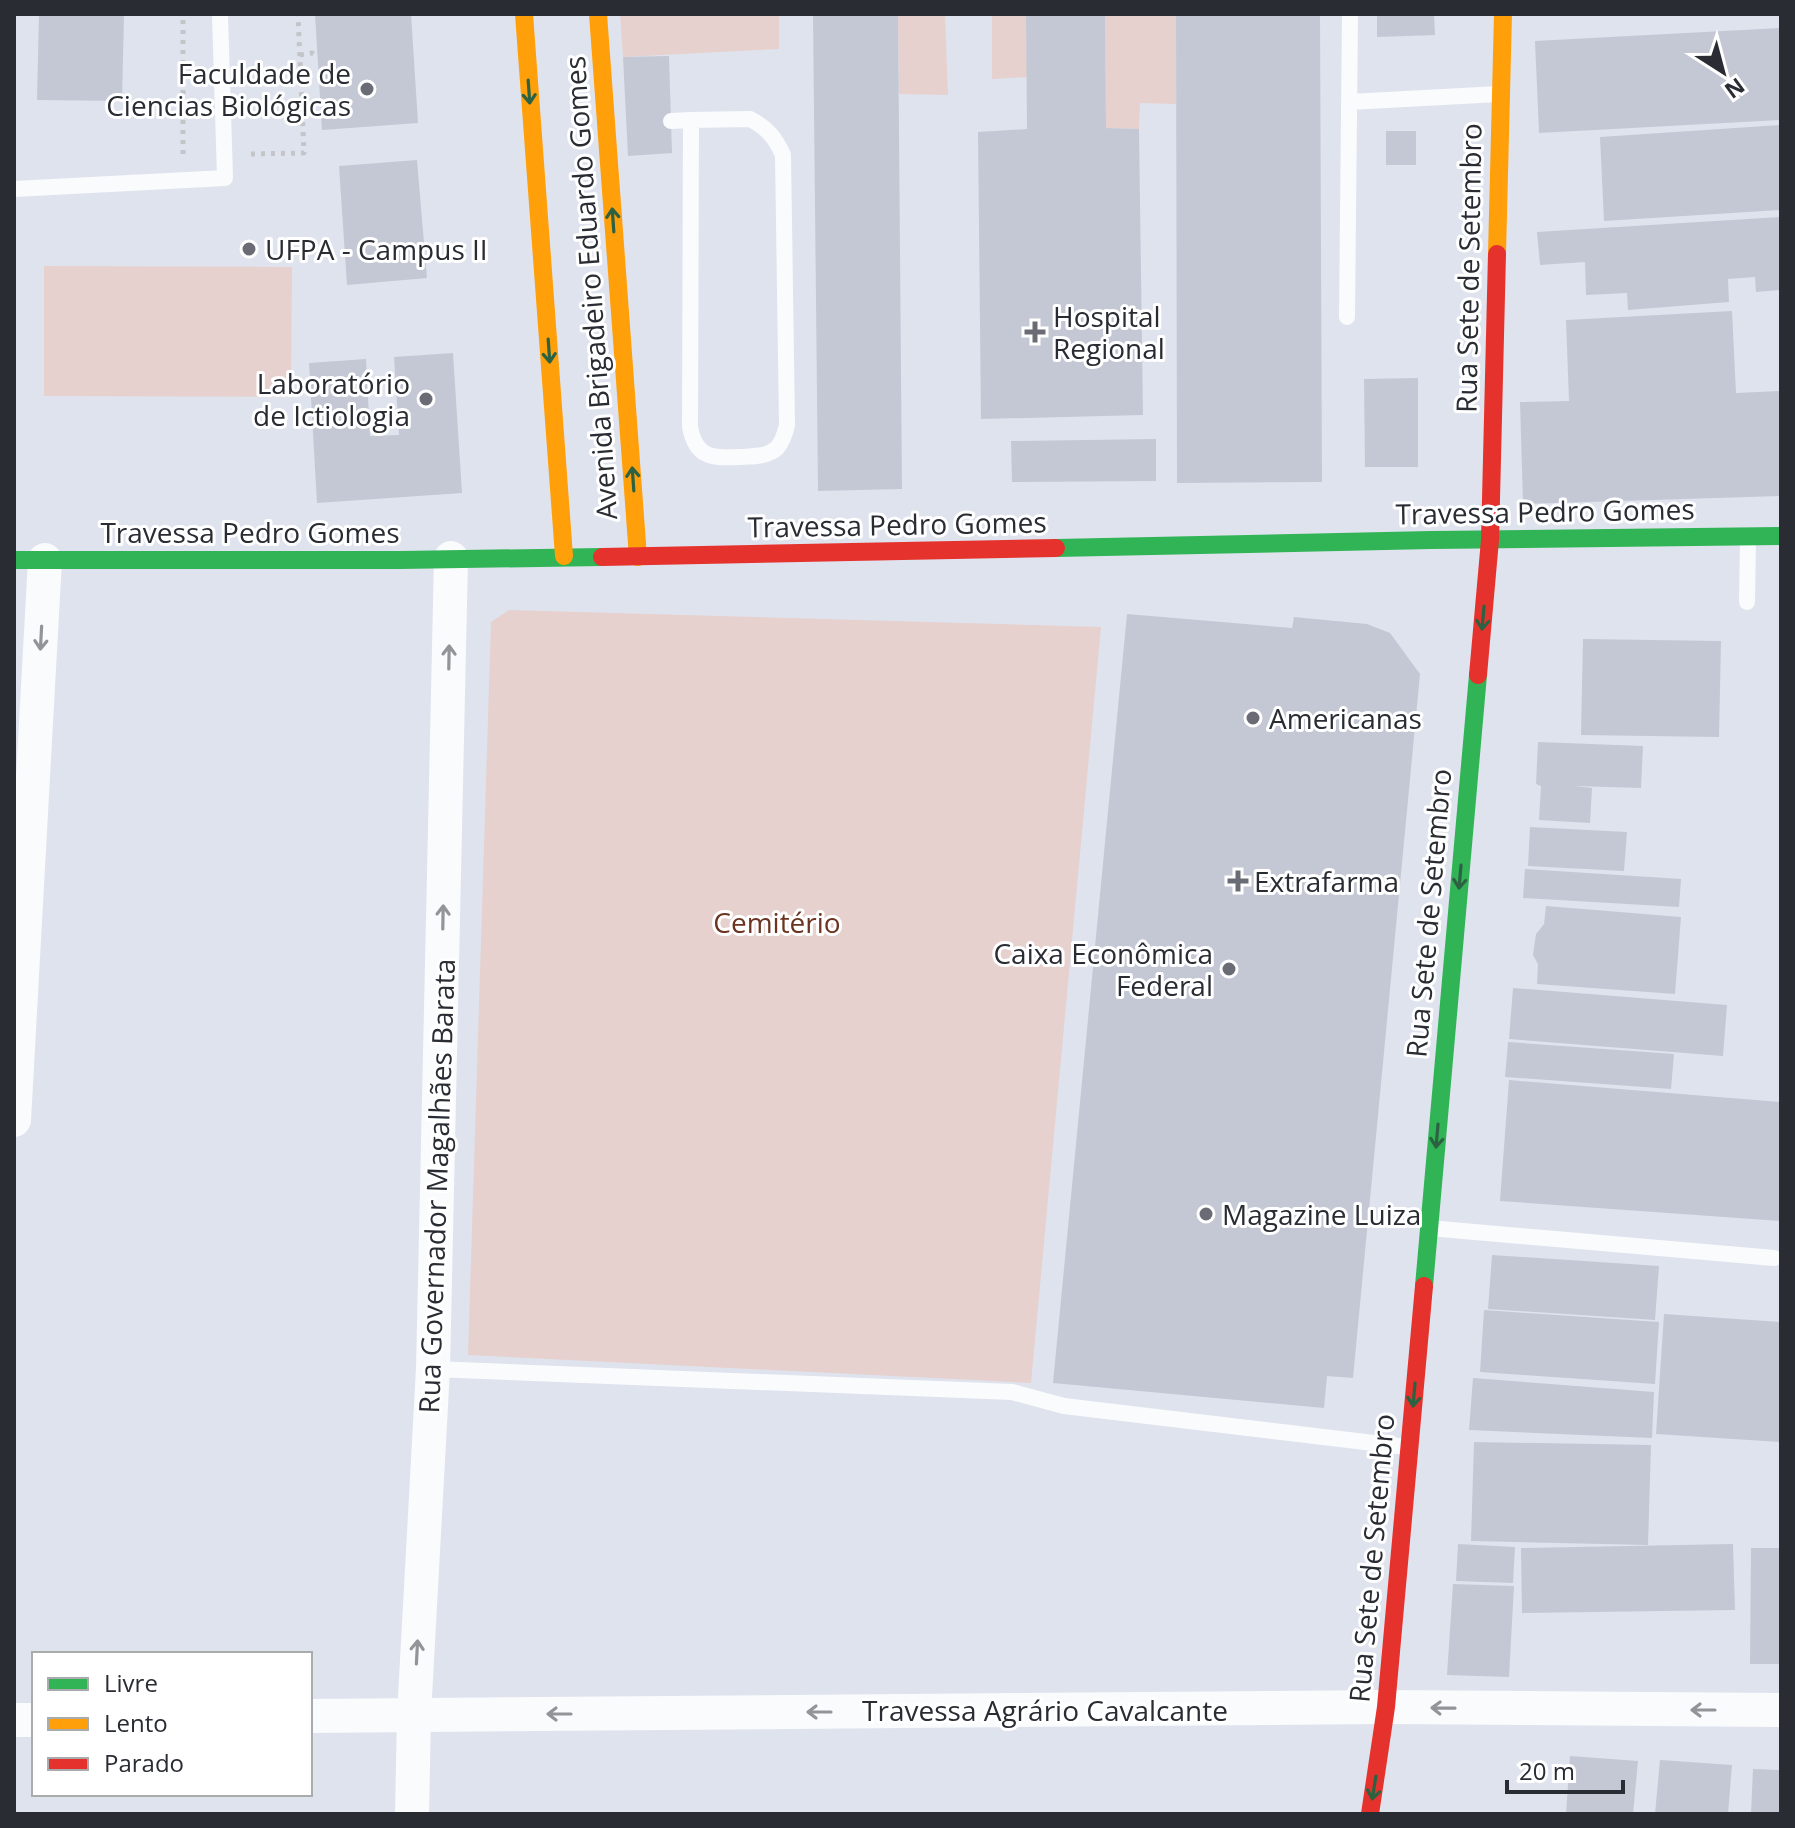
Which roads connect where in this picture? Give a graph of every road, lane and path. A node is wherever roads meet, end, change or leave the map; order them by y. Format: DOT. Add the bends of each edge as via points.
graph roads {
  1 [pos="183,14"];
  2 [pos="220,14"];
  3 [pos="298,14"];
  4 [pos="524,14"];
  5 [pos="598,14"];
  6 [pos="1350,14"];
  7 [pos="1503,14"];
  8 [pos="300,55"];
  9 [pos="317,56"];
  10 [pos="1501,94"];
  11 [pos="1349,102"];
  12 [pos="691,120"];
  13 [pos="671,121"];
  14 [pos="606,123"];
  15 [pos="627,123"];
  16 [pos="304,153"];
  17 [pos="183,155"];
  18 [pos="14,189"];
  19 [pos="1347,317"];
  20 [pos="1748,536"];
  21 [pos="1781,536"];
  22 [pos="1490,540"];
  23 [pos="564,556"];
  24 [pos="638,557"];
  25 [pos="451,558"];
  26 [pos="30,560"];
  27 [pos="1747,602"];
  28 [pos="14,1120"];
  29 [pos="1428,1228"];
  30 [pos="1774,1258"];
  31 [pos="433,1369"];
  32 [pos="1409,1448"];
  33 [pos="1386,1707"];
  34 [pos="1781,1710"];
  35 [pos="414,1715"];
  36 [pos="312,1716"];
  37 [pos="412,1814"];
  38 [pos="1370,1814"];
  1 -- 17 [label="path"];
  2 -- 18 [label="lane" via="225,178"];
  3 -- 8 [label="path"];
  4 -- 23 [label="street, Avenida Brigadeiro Eduardo Gomes, one-way"];
  5 -- 14 [label="street, Avenida Brigadeiro Eduardo Gomes"];
  6 -- 11 [label="lane"];
  7 -- 10 [label="street, Rua Sete de Setembro"];
  8 -- 9 [label="path"];
  8 -- 16 [label="path"];
  10 -- 11 [label="lane"];
  10 -- 22 [label="street, Rua Sete de Setembro"];
  11 -- 19 [label="lane"];
  12 -- 12 [label="lane" via="750,119 765,127 783,155 787,425 775,450 763,456 714,458 693,440 690,427"];
  12 -- 13 [label="lane"];
  14 -- 15 [label="lane"];
  24 -- 14 [label="street, Avenida Brigadeiro Eduardo Gomes, one-way"];
  20 -- 21 [label="street, Travessa Pedro Gomes"];
  20 -- 22 [label="street, Travessa Pedro Gomes"];
  20 -- 27 [label="lane"];
  22 -- 24 [label="street, Travessa Pedro Gomes"];
  22 -- 29 [label="street, Rua Sete de Setembro, one-way"];
  23 -- 24 [label="street, Travessa Pedro Gomes"];
  23 -- 25 [label="street, Travessa Pedro Gomes"];
  25 -- 26 [label="street, Travessa Pedro Gomes"];
  31 -- 25 [label="street, Rua Governador Magalhães Barata, one-way"];
  26 -- 28 [label="street, one-way"];
  29 -- 30 [label="lane"];
  29 -- 32 [label="street, Rua Sete de Setembro, one-way"];
  31 -- 32 [label="lane" via="1012,1392 1064,1406"];
  35 -- 31 [label="street, Rua Governador Magalhães Barata, one-way"];
  32 -- 33 [label="street, Rua Sete de Setembro"];
  34 -- 33 [label="street, Travessa Agrário Cavalcante, one-way"];
  33 -- 35 [label="street, Travessa Agrário Cavalcante, one-way"];
  33 -- 38 [label="street, Rua Sete de Setembro, one-way"];
  35 -- 36 [label="street, Travessa Agrário Cavalcante"];
  35 -- 37 [label="street, Rua Governador Magalhães Barata"];
}
